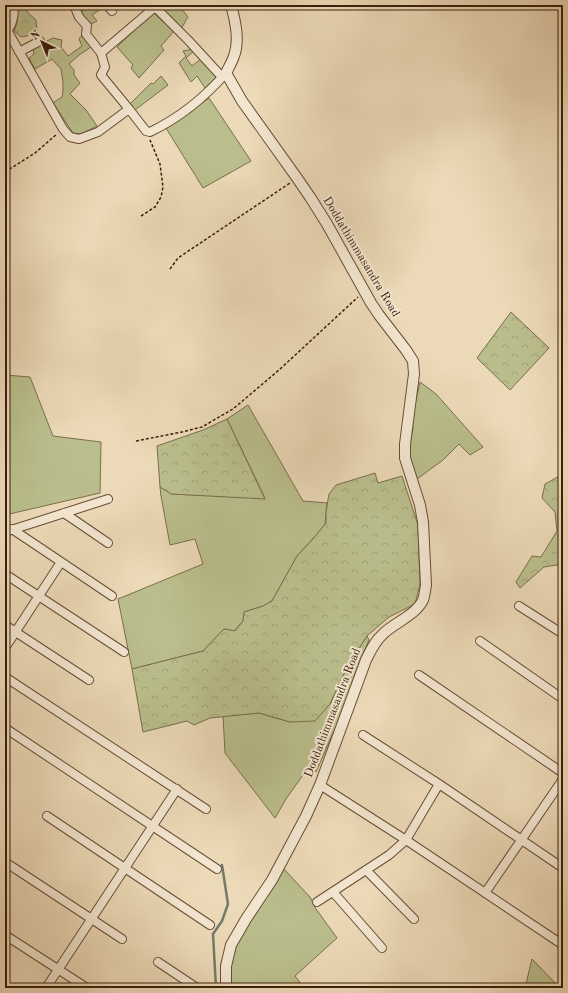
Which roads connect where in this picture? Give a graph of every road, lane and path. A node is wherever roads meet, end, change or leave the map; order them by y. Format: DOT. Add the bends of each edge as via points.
graph roads {
  1 [pos="13,5"];
  2 [pos="74,5"];
  3 [pos="231,5"];
  4 [pos="154,6"];
  5 [pos="6,31"];
  6 [pos="40,41"];
  7 [pos="19,52"];
  8 [pos="101,53"];
  9 [pos="224,75"];
  10 [pos="129,109"];
  11 [pos="63,129"];
  12 [pos="148,132"];
  13 [pos="5,172"];
  14 [pos="297,178"];
  15 [pos="141,216"];
  16 [pos="170,269"];
  17 [pos="364,292"];
  18 [pos="136,441"];
  19 [pos="108,499"];
  20 [pos="64,513"];
  21 [pos="9,531"];
  22 [pos="108,543"];
  23 [pos="61,562"];
  24 [pos="5,574"];
  25 [pos="39,596"];
  26 [pos="112,596"];
  27 [pos="519,606"];
  28 [pos="5,625"];
  29 [pos="16,632"];
  30 [pos="563,634"];
  31 [pos="480,641"];
  32 [pos="5,648"];
  33 [pos="124,652"];
  34 [pos="419,675"];
  35 [pos="5,677"];
  36 [pos="89,680"];
  37 [pos="563,698"];
  38 [pos="5,728"];
  39 [pos="363,735"];
  40 [pos="563,772"];
  41 [pos="563,779"];
  42 [pos="439,784"];
  43 [pos="320,785"];
  44 [pos="177,790"];
  45 [pos="206,809"];
  46 [pos="47,816"];
  47 [pos="153,826"];
  48 [pos="406,840"];
  49 [pos="522,840"];
  50 [pos="5,862"];
  51 [pos="125,868"];
  52 [pos="563,868"];
  53 [pos="217,869"];
  54 [pos="366,870"];
  55 [pos="333,892"];
  56 [pos="485,893"];
  57 [pos="317,902"];
  58 [pos="91,919"];
  59 [pos="414,919"];
  60 [pos="210,925"];
  61 [pos="5,935"];
  62 [pos="122,939"];
  63 [pos="563,945"];
  64 [pos="382,948"];
  65 [pos="158,962"];
  66 [pos="58,970"];
  67 [pos="46,988"];
  68 [pos="87,988"];
  69 [pos="197,988"];
  70 [pos="226,988"];
  1 -- 5 [label="street" via="11,22"];
  2 -- 8 [label="street" via="79,17 87,26 86,34"];
  3 -- 9 [label="street" via="237,40 235,54"];
  4 -- 8 [label="street"];
  4 -- 9 [label="street"];
  5 -- 7 [label="street"];
  6 -- 7 [label="street"];
  7 -- 11 [label="street"];
  8 -- 10 [label="street" via="105,67 101,75"];
  9 -- 12 [label="street" via="192,105 164,125"];
  9 -- 14 [label="street, Doddathimmasandra Road"];
  10 -- 11 [label="street" via="98,132 79,139 70,137"];
  10 -- 12 [label="street"];
  11 -- 13 [label="path" via="35,154"];
  12 -- 15 [label="path" via="160,164 163,187 161,197 154,208"];
  14 -- 16 [label="path" via="178,258"];
  14 -- 17 [label="street, Doddathimmasandra Road"];
  17 -- 18 [label="path" via="233,409 202,427"];
  17 -- 43 [label="street, Doddathimmasandra Road" via="413,361 414,374 405,458 423,522 425,590 422,602 414,611 383,634 373,646"];
  19 -- 20 [label="street"];
  20 -- 21 [label="street"];
  20 -- 22 [label="street"];
  21 -- 23 [label="street"];
  23 -- 25 [label="street"];
  23 -- 26 [label="street"];
  24 -- 25 [label="street"];
  25 -- 29 [label="street"];
  25 -- 33 [label="street"];
  27 -- 30 [label="street"];
  28 -- 29 [label="street"];
  29 -- 32 [label="street"];
  29 -- 36 [label="street"];
  31 -- 37 [label="street"];
  34 -- 40 [label="street"];
  35 -- 44 [label="street"];
  38 -- 47 [label="street"];
  39 -- 42 [label="street"];
  41 -- 49 [label="street"];
  42 -- 48 [label="street"];
  42 -- 49 [label="street"];
  43 -- 48 [label="street"];
  43 -- 70 [label="street, Doddathimmasandra Road" via="272,880 231,945 226,966"];
  44 -- 45 [label="street"];
  44 -- 47 [label="street"];
  46 -- 51 [label="street"];
  47 -- 51 [label="street"];
  47 -- 53 [label="street"];
  48 -- 54 [label="street"];
  48 -- 56 [label="street"];
  49 -- 52 [label="street"];
  49 -- 56 [label="street"];
  50 -- 58 [label="street"];
  51 -- 58 [label="street"];
  51 -- 60 [label="street"];
  54 -- 55 [label="street"];
  54 -- 59 [label="street"];
  55 -- 57 [label="street"];
  55 -- 64 [label="street"];
  56 -- 63 [label="street"];
  58 -- 62 [label="street"];
  58 -- 66 [label="street"];
  61 -- 66 [label="street"];
  65 -- 69 [label="street"];
  66 -- 67 [label="street"];
  66 -- 68 [label="street"];
}
